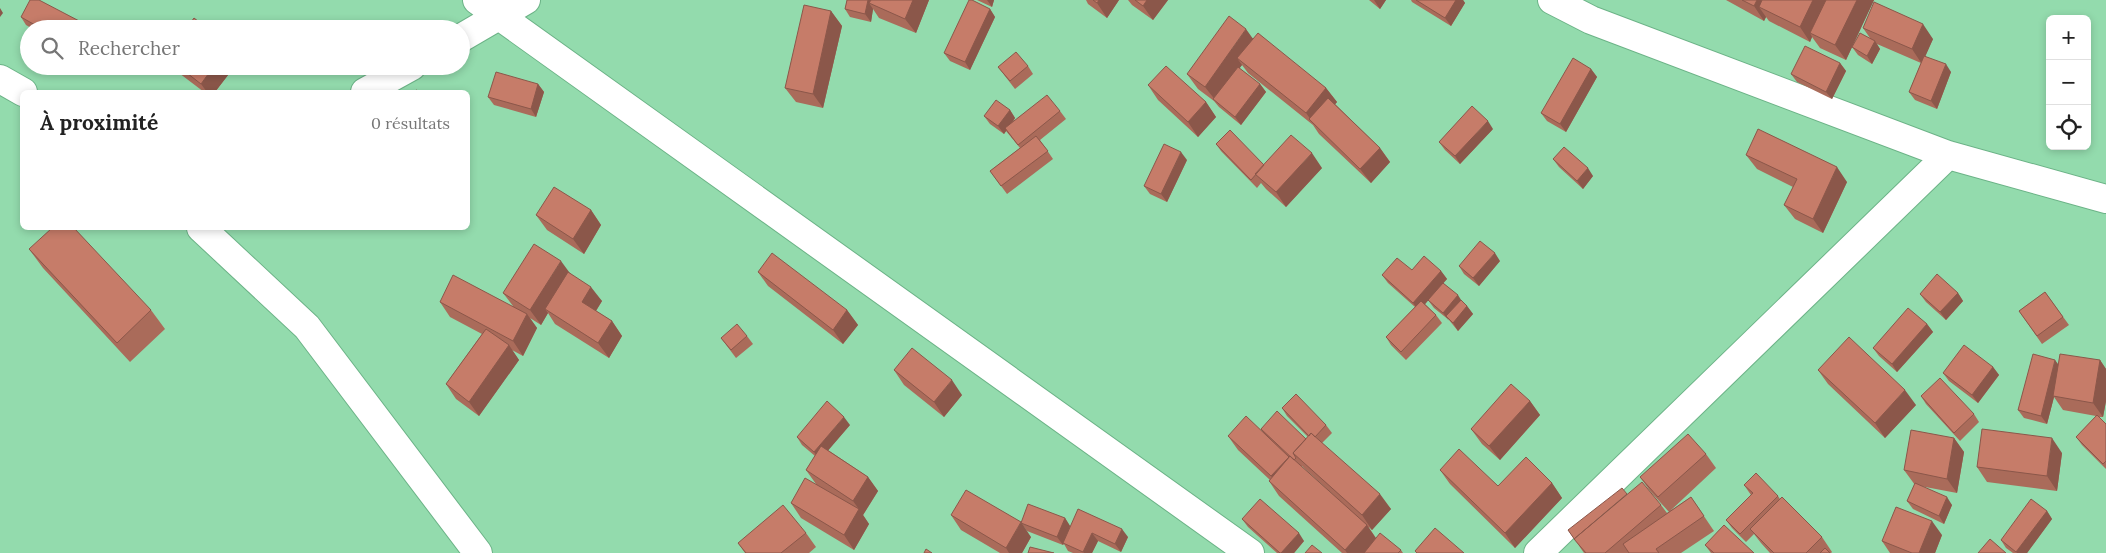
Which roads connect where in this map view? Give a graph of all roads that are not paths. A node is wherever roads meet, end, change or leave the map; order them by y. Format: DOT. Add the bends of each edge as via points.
graph roads {
  1 [pos="478,0"];
  2 [pos="526,0"];
  3 [pos="1552,0"];
  4 [pos="500,16"];
  5 [pos="470,33"];
  6 [pos="396,75"];
  7 [pos="0,79"];
  8 [pos="369,90"];
  9 [pos="20,91"];
  10 [pos="1948,155"];
  11 [pos="2106,200"];
  12 [pos="203,230"];
  13 [pos="478,553"];
  14 [pos="1250,553"];
  15 [pos="1538,553"];
  1 -- 4 [label="street"];
  2 -- 4 [label="street"];
  3 -- 10 [label="street" via="1591,20"];
  4 -- 5 [label="street"];
  4 -- 14 [label="street"];
  6 -- 8 [label="street"];
  7 -- 9 [label="street"];
  10 -- 11 [label="street"];
  10 -- 15 [label="street"];
  12 -- 13 [label="street" via="307,327"];
}
